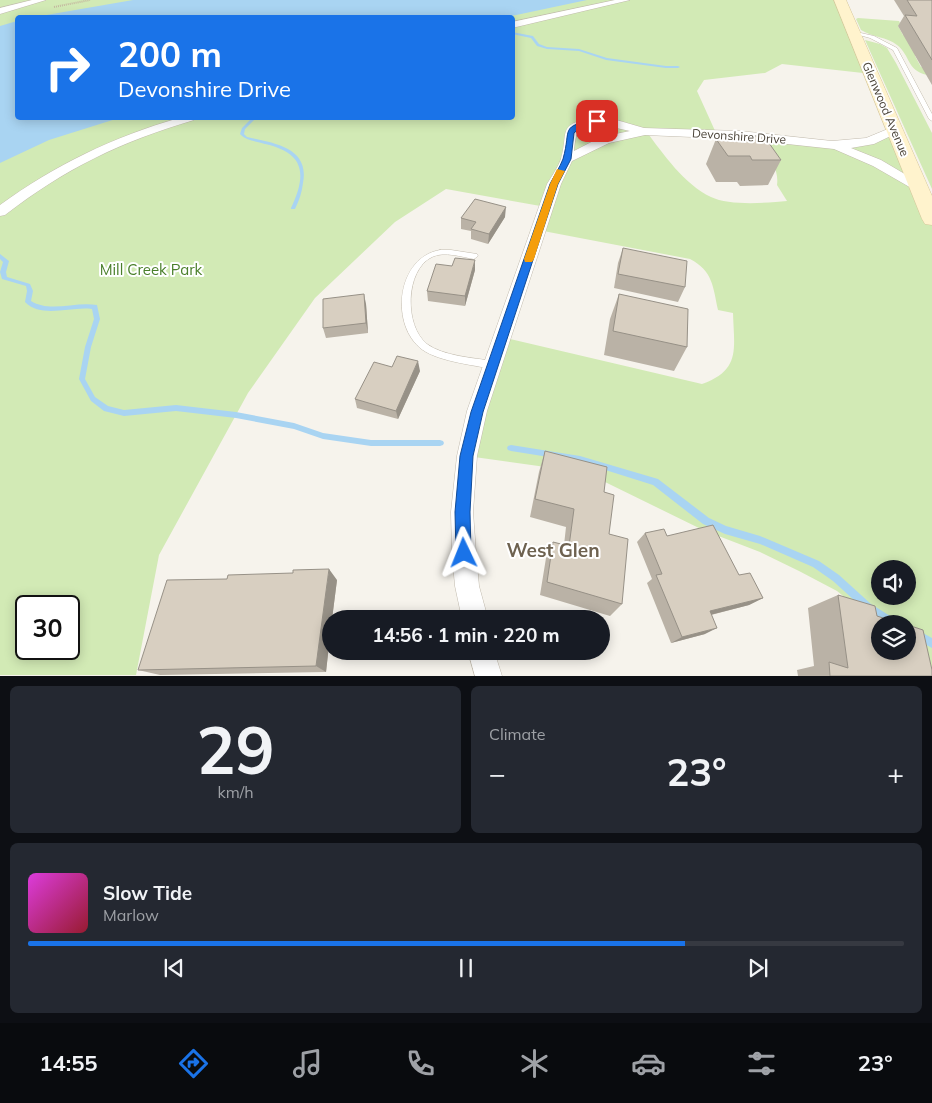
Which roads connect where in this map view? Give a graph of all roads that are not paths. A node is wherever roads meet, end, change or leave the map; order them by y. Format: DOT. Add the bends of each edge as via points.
graph roads {
  1 [pos="42,0"];
  2 [pos="626,0"];
  3 [pos="840,0"];
  4 [pos="0,12"];
  5 [pos="515,24"];
  6 [pos="854,32"];
  7 [pos="932,119"];
  8 [pos="183,120"];
  9 [pos="895,130"];
  10 [pos="645,131"];
  11 [pos="832,145"];
  12 [pos="567,159"];
  13 [pos="918,186"];
  14 [pos="0,212"];
  15 [pos="932,218"];
  16 [pos="474,256"];
  17 [pos="493,365"];
  18 [pos="472,610"];
  19 [pos="485,660"];
  20 [pos="489,676"];
  1 -- 4 [label="street"];
  2 -- 5 [label="street"];
  3 -- 6 [label="street, Glenwood Avenue"];
  6 -- 7 [label="lane" via="872,36 895,49"];
  6 -- 9 [label="street, Glenwood Avenue"];
  8 -- 14 [label="street" via="133,135 90,153 46,178"];
  9 -- 11 [label="street, Devonshire Drive" via="868,142"];
  9 -- 13 [label="street, Glenwood Avenue"];
  10 -- 11 [label="street, Devonshire Drive" via="740,135"];
  10 -- 12 [label="street, Devonshire Drive" via="606,140"];
  10 -- 12 [label="street, Devonshire Drive" via="608,122 587,122 570,133"];
  11 -- 13 [label="street, Devonshire Drive" via="876,162"];
  12 -- 17 [label="street, Devonshire Drive" via="554,184"];
  13 -- 15 [label="street, Glenwood Avenue"];
  16 -- 17 [label="lane" via="436,253 419,263 405,298 407,318 412,333 422,346"];
  17 -- 18 [label="street, Devonshire Drive" via="467,456 462,512"];
  19 -- 20 [label="street"];
}
